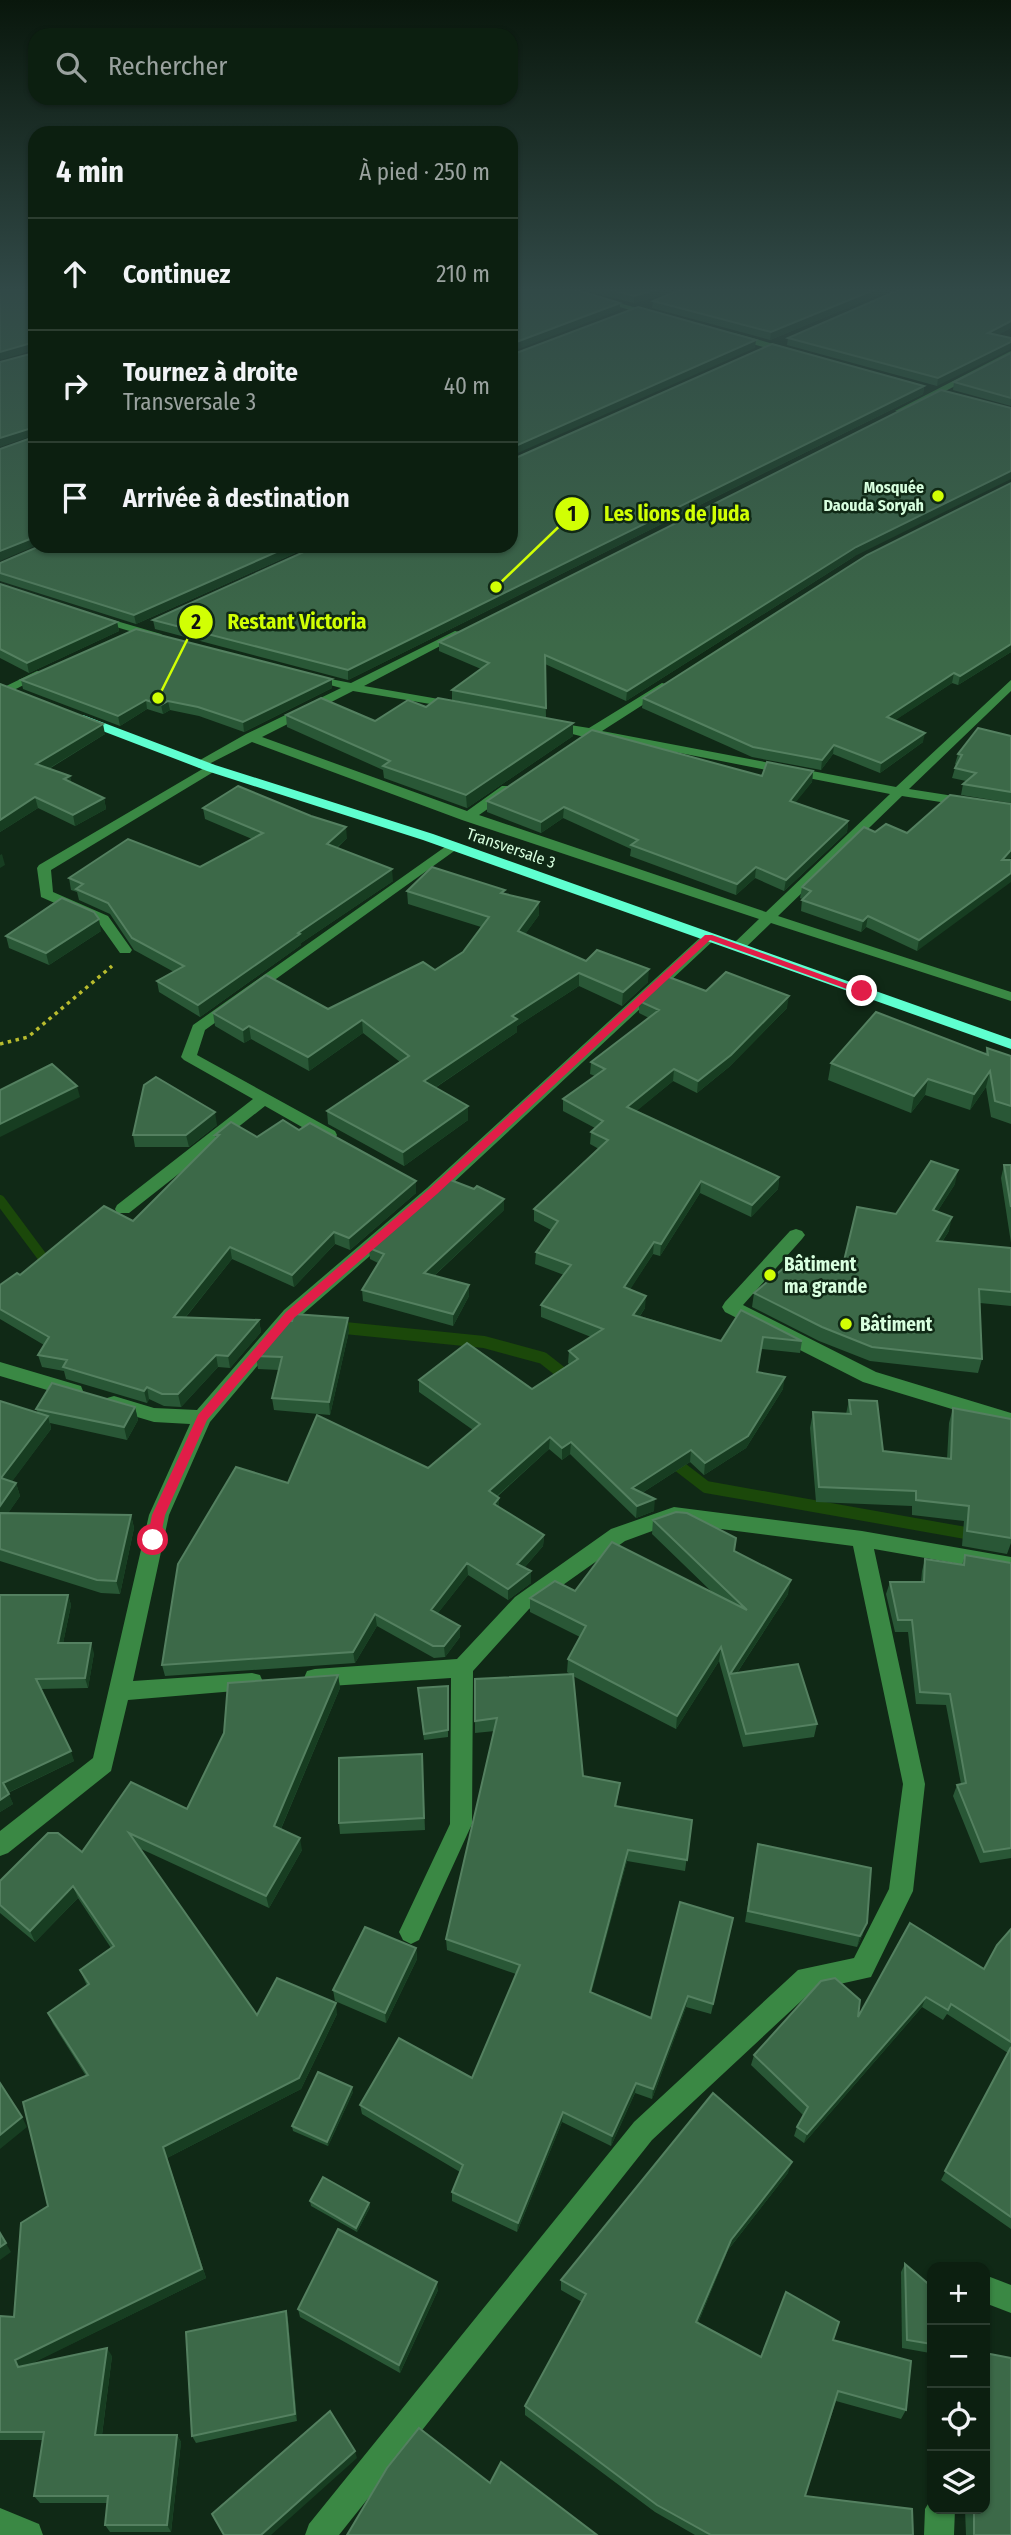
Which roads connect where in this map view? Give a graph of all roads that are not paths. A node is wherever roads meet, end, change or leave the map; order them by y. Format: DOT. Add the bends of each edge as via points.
graph roads {
  1 [pos="907,407"];
  2 [pos="890,416"];
  3 [pos="87,615"];
  4 [pos="162,620"];
  5 [pos="474,626"];
  6 [pos="131,634"];
  7 [pos="164,638"];
  8 [pos="54,668"];
  9 [pos="298,673"];
  10 [pos="673,680"];
  11 [pos="1011,684"];
  12 [pos="352,687"];
  13 [pos="8,690"];
  14 [pos="471,709"];
  15 [pos="71,714"];
  16 [pos="538,722"];
  17 [pos="591,732"];
  18 [pos="250,737"];
  19 [pos="580,740"];
  20 [pos="205,766"];
  21 [pos="523,778"];
  22 [pos="901,792"];
  23 [pos="1011,808"];
  24 [pos="467,817"];
  25 [pos="452,846"];
  26 [pos="767,919"];
  27 [pos="709,937"];
  28 [pos="738,947"];
  29 [pos="125,950"];
  30 [pos="1011,997"];
  31 [pos="1011,1044"];
  32 [pos="263,1099"];
  33 [pos="348,1145"];
  34 [pos="124,1209"];
  35 [pos="796,1235"];
  36 [pos="0,1368"];
  37 [pos="202,1418"];
  38 [pos="1011,1420"];
  39 [pos="862,1539"];
  40 [pos="1011,1566"];
  41 [pos="462,1668"];
  42 [pos="298,1679"];
  43 [pos="270,1681"];
  44 [pos="120,1691"];
  45 [pos="0,1845"];
  46 [pos="411,1931"];
  47 [pos="990,2291"];
  48 [pos="1011,2299"];
  49 [pos="940,2514"];
  50 [pos="0,2523"];
  51 [pos="28,2535"];
  52 [pos="320,2535"];
  53 [pos="939,2535"];
  1 -- 2 [label="street"];
  3 -- 6 [label="street"];
  4 -- 6 [label="street"];
  5 -- 12 [label="street"];
  6 -- 7 [label="street"];
  8 -- 13 [label="street"];
  9 -- 12 [label="street"];
  10 -- 17 [label="street"];
  11 -- 22 [label="street"];
  12 -- 14 [label="street"];
  12 -- 18 [label="street"];
  15 -- 20 [label="main road, Transversale 3"];
  16 -- 17 [label="street"];
  17 -- 19 [label="street"];
  17 -- 22 [label="street"];
  18 -- 20 [label="street"];
  18 -- 24 [label="street"];
  20 -- 25 [label="main road, Transversale 3"];
  20 -- 29 [label="street" via="44,868 46,894 103,919"];
  21 -- 24 [label="street"];
  22 -- 23 [label="street"];
  22 -- 26 [label="street"];
  24 -- 26 [label="street"];
  25 -- 27 [label="main road, Transversale 3"];
  25 -- 32 [label="street" via="198,1028 189,1057"];
  26 -- 28 [label="street"];
  26 -- 30 [label="street"];
  27 -- 28 [label="main road, Transversale 3"];
  27 -- 37 [label="street" via="290,1315"];
  28 -- 31 [label="main road, Transversale 3"];
  32 -- 33 [label="street"];
  32 -- 34 [label="street"];
  35 -- 38 [label="street" via="731,1307 870,1377"];
  36 -- 37 [label="street" via="154,1415"];
  37 -- 44 [label="street" via="159,1515"];
  39 -- 40 [label="street"];
  39 -- 41 [label="street" via="674,1516 618,1535 522,1603"];
  39 -- 52 [label="street" via="914,1784 901,1891 862,1969 807,1979 643,2131"];
  41 -- 42 [label="street"];
  41 -- 46 [label="street" via="461,1824"];
  43 -- 44 [label="street"];
  44 -- 45 [label="street" via="103,1765"];
  47 -- 48 [label="street"];
  49 -- 53 [label="street"];
  50 -- 51 [label="street"];
}
